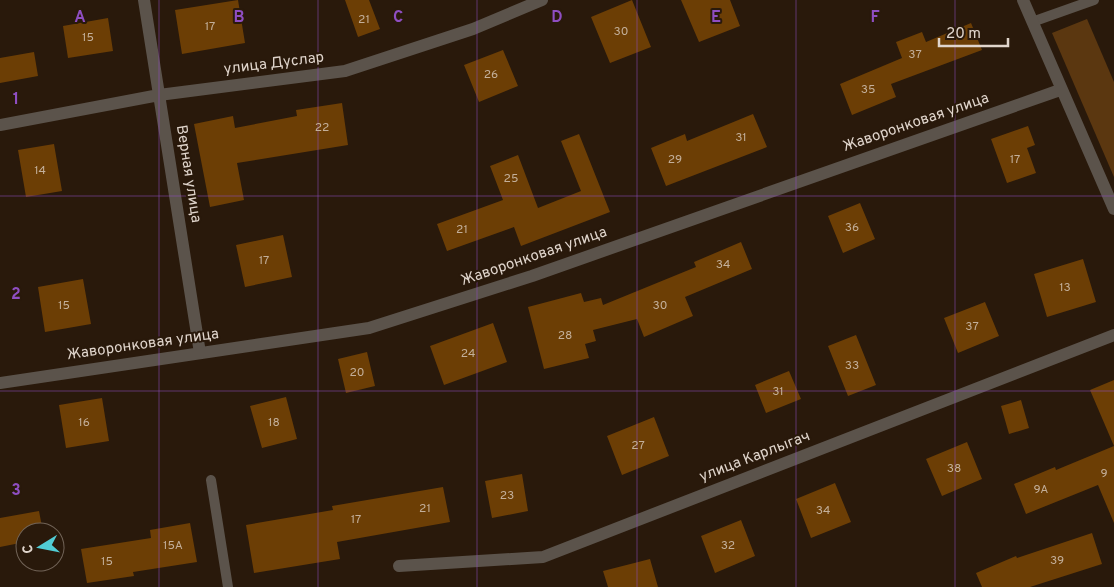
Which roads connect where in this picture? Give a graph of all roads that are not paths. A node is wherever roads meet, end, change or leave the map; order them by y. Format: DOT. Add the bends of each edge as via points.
graph roads {
  1 [pos="144,0"];
  2 [pos="542,0"];
  3 [pos="1023,0"];
  4 [pos="1094,0"];
  5 [pos="1032,22"];
  6 [pos="1060,90"];
  7 [pos="159,95"];
  8 [pos="0,125"];
  9 [pos="1114,210"];
  10 [pos="1114,335"];
  11 [pos="200,353"];
  12 [pos="0,383"];
  13 [pos="211,480"];
  14 [pos="399,566"];
  15 [pos="228,587"];
  1 -- 7 [label="street, Верная улица"];
  2 -- 7 [label="street, улица Дуслар" via="473,29 345,71"];
  3 -- 5 [label="street"];
  4 -- 5 [label="lane"];
  5 -- 6 [label="street"];
  6 -- 9 [label="street"];
  6 -- 11 [label="street, Жаворонковая улица" via="532,276 369,328"];
  7 -- 8 [label="street, улица Дуслар"];
  7 -- 11 [label="street, Верная улица"];
  10 -- 14 [label="street, улица Карлыгач" via="543,557"];
  11 -- 12 [label="street, Жаворонковая улица"];
  13 -- 15 [label="lane"];
}
